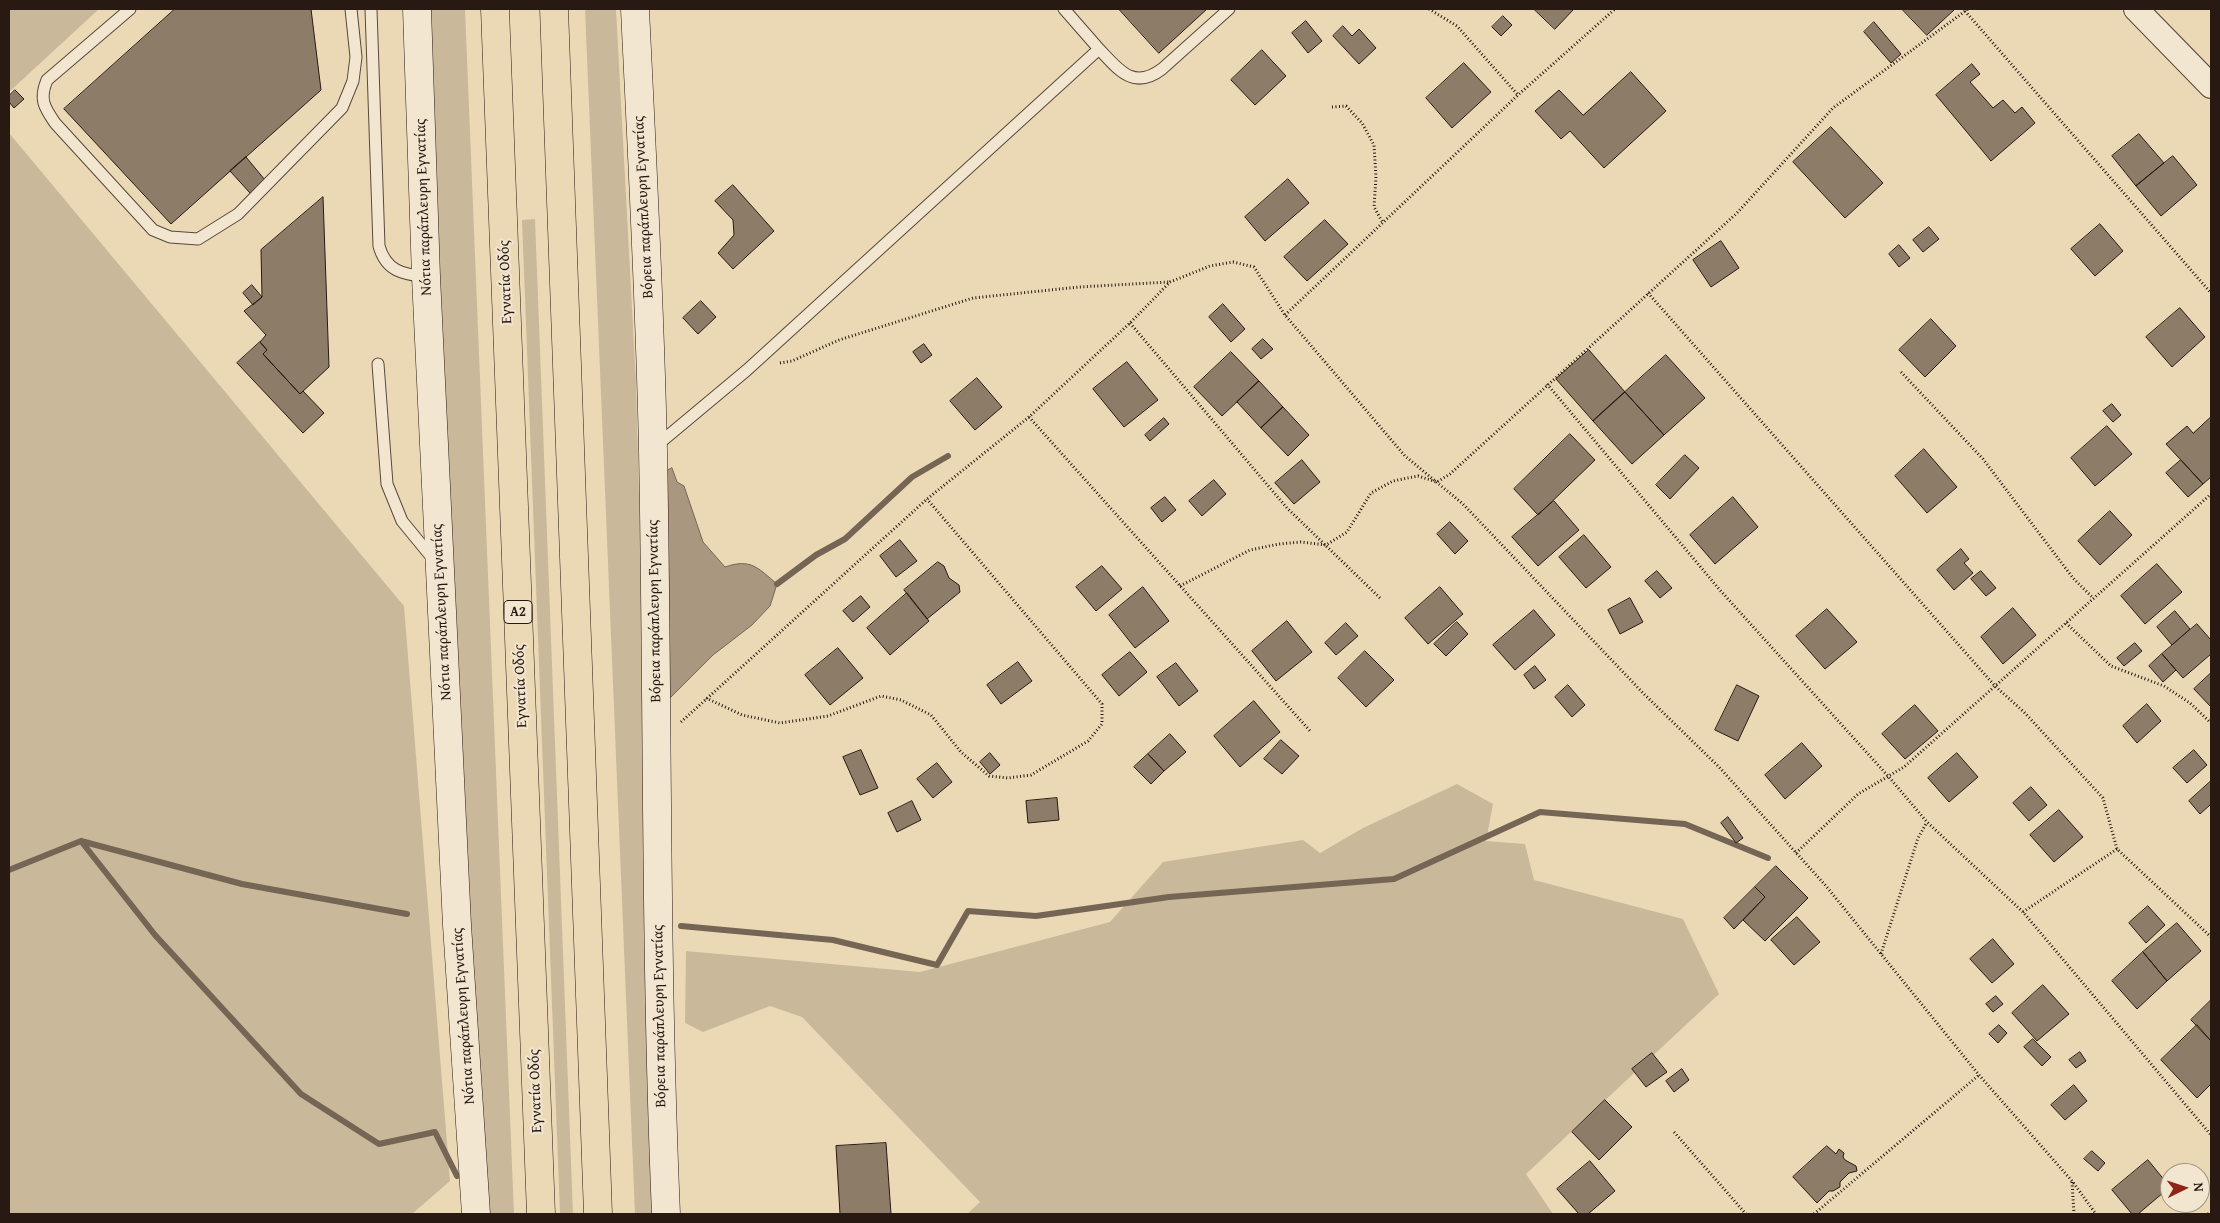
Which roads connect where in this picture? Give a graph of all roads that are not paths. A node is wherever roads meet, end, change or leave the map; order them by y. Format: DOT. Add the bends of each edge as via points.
graph roads {
  1 [pos="130,9"];
  2 [pos="351,9"];
  3 [pos="371,9"];
  4 [pos="417,9"];
  5 [pos="495,9"];
  6 [pos="554,9"];
  7 [pos="635,9"];
  8 [pos="1064,9"];
  9 [pos="1229,9"];
  10 [pos="2136,9"];
  11 [pos="1099,49"];
  12 [pos="2211,86"];
  13 [pos="426,277"];
  14 [pos="378,364"];
  15 [pos="653,449"];
  16 [pos="440,568"];
  17 [pos="476,1214"];
  18 [pos="541,1214"];
  19 [pos="598,1214"];
  20 [pos="666,1214"];
  1 -- 2 [label="lane" via="47,80 42,93 46,110 153,230 170,237 198,239 238,214 342,108 353,82 356,57"];
  3 -- 13 [label="lane" via="379,246 383,259 392,268"];
  4 -- 13 [label="street, Νότια παράπλευρη Εγνατίας"];
  5 -- 18 [label="highway, Εγνατία Οδός / Α2"];
  6 -- 19 [label="highway"];
  7 -- 15 [label="street, Βόρεια παράπλευρη Εγνατίας"];
  8 -- 11 [label="lane"];
  9 -- 11 [label="lane" via="1162,70 1150,77 1127,76"];
  10 -- 12 [label="street"];
  11 -- 15 [label="lane" via="747,370"];
  13 -- 16 [label="street, Νότια παράπλευρη Εγνατίας"];
  14 -- 16 [label="lane" via="387,484 402,521"];
  15 -- 20 [label="street, Βόρεια παράπλευρη Εγνατίας" via="660,1071"];
  16 -- 17 [label="street, Νότια παράπλευρη Εγνατίας" via="457,925"];
}
